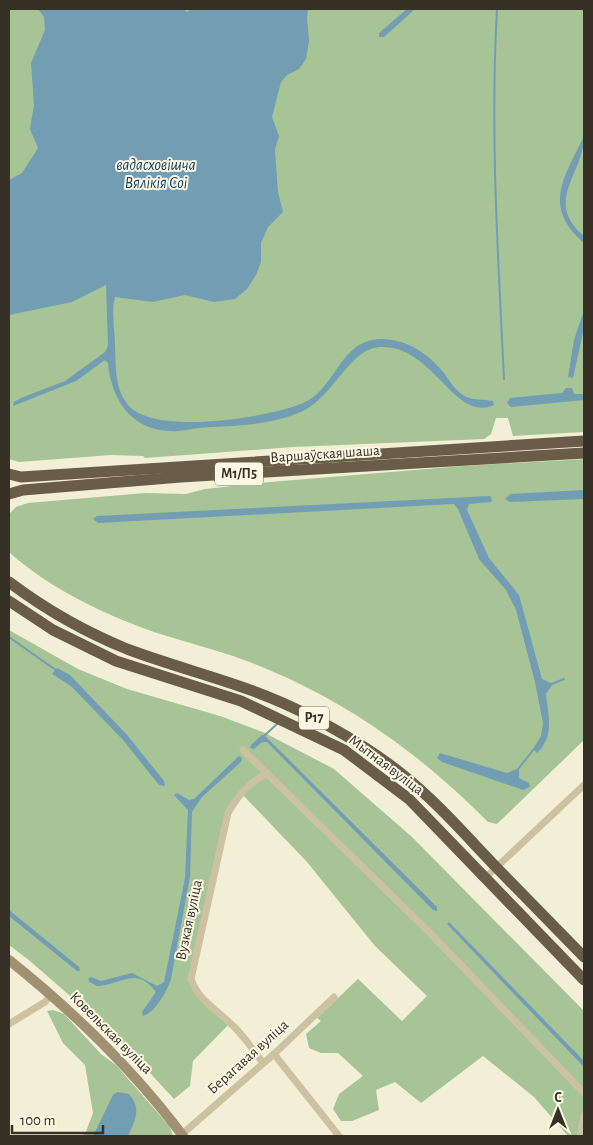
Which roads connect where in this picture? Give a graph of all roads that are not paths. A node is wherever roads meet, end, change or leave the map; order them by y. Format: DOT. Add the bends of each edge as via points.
graph roads {
  1 [pos="584,441"];
  2 [pos="584,453"];
  3 [pos="9,474"];
  4 [pos="9,494"];
  5 [pos="9,582"];
  6 [pos="9,601"];
  7 [pos="243,750"];
  8 [pos="266,774"];
  9 [pos="584,785"];
  10 [pos="496,867"];
  11 [pos="486,877"];
  12 [pos="584,957"];
  13 [pos="9,960"];
  14 [pos="584,980"];
  15 [pos="51,995"];
  16 [pos="334,997"];
  17 [pos="9,1024"];
  18 [pos="274,1054"];
  19 [pos="263,1063"];
  20 [pos="584,1093"];
  21 [pos="584,1116"];
  22 [pos="580,1135"];
  23 [pos="181,1136"];
  24 [pos="339,1136"];
  1 -- 3 [label="highway, Варшаўская шаша / М1/П5" via="20,477"];
  2 -- 4 [label="highway, Варшаўская шаша / М1/П5" via="181,478 23,490"];
  5 -- 10 [label="highway, Мытная вуліца / Р17" via="49,610 91,633 128,649 242,685 338,730 402,774 438,804"];
  6 -- 11 [label="highway, Мытная вуліца / Р17" via="53,630 116,661 242,701 344,750 410,799"];
  7 -- 8 [label="street"];
  8 -- 19 [label="street, Вузкая вуліца" via="255,779 241,793 228,813 191,979 209,1007 230,1023"];
  8 -- 20 [label="street" via="430,933"];
  9 -- 10 [label="street"];
  10 -- 11 [label="street"];
  10 -- 12 [label="highway, Мытная вуліца / Р17"];
  11 -- 14 [label="highway, Мытная вуліца / Р17"];
  13 -- 15 [label="main road, Ковельская вуліца"];
  15 -- 17 [label="street"];
  15 -- 23 [label="main road, Ковельская вуліца" via="109,1049"];
  16 -- 18 [label="street, Берагавая вуліца"];
  18 -- 19 [label="street, Берагавая вуліца"];
  18 -- 24 [label="street"];
  19 -- 23 [label="street, Берагавая вуліца"];
  21 -- 22 [label="street"];
}
